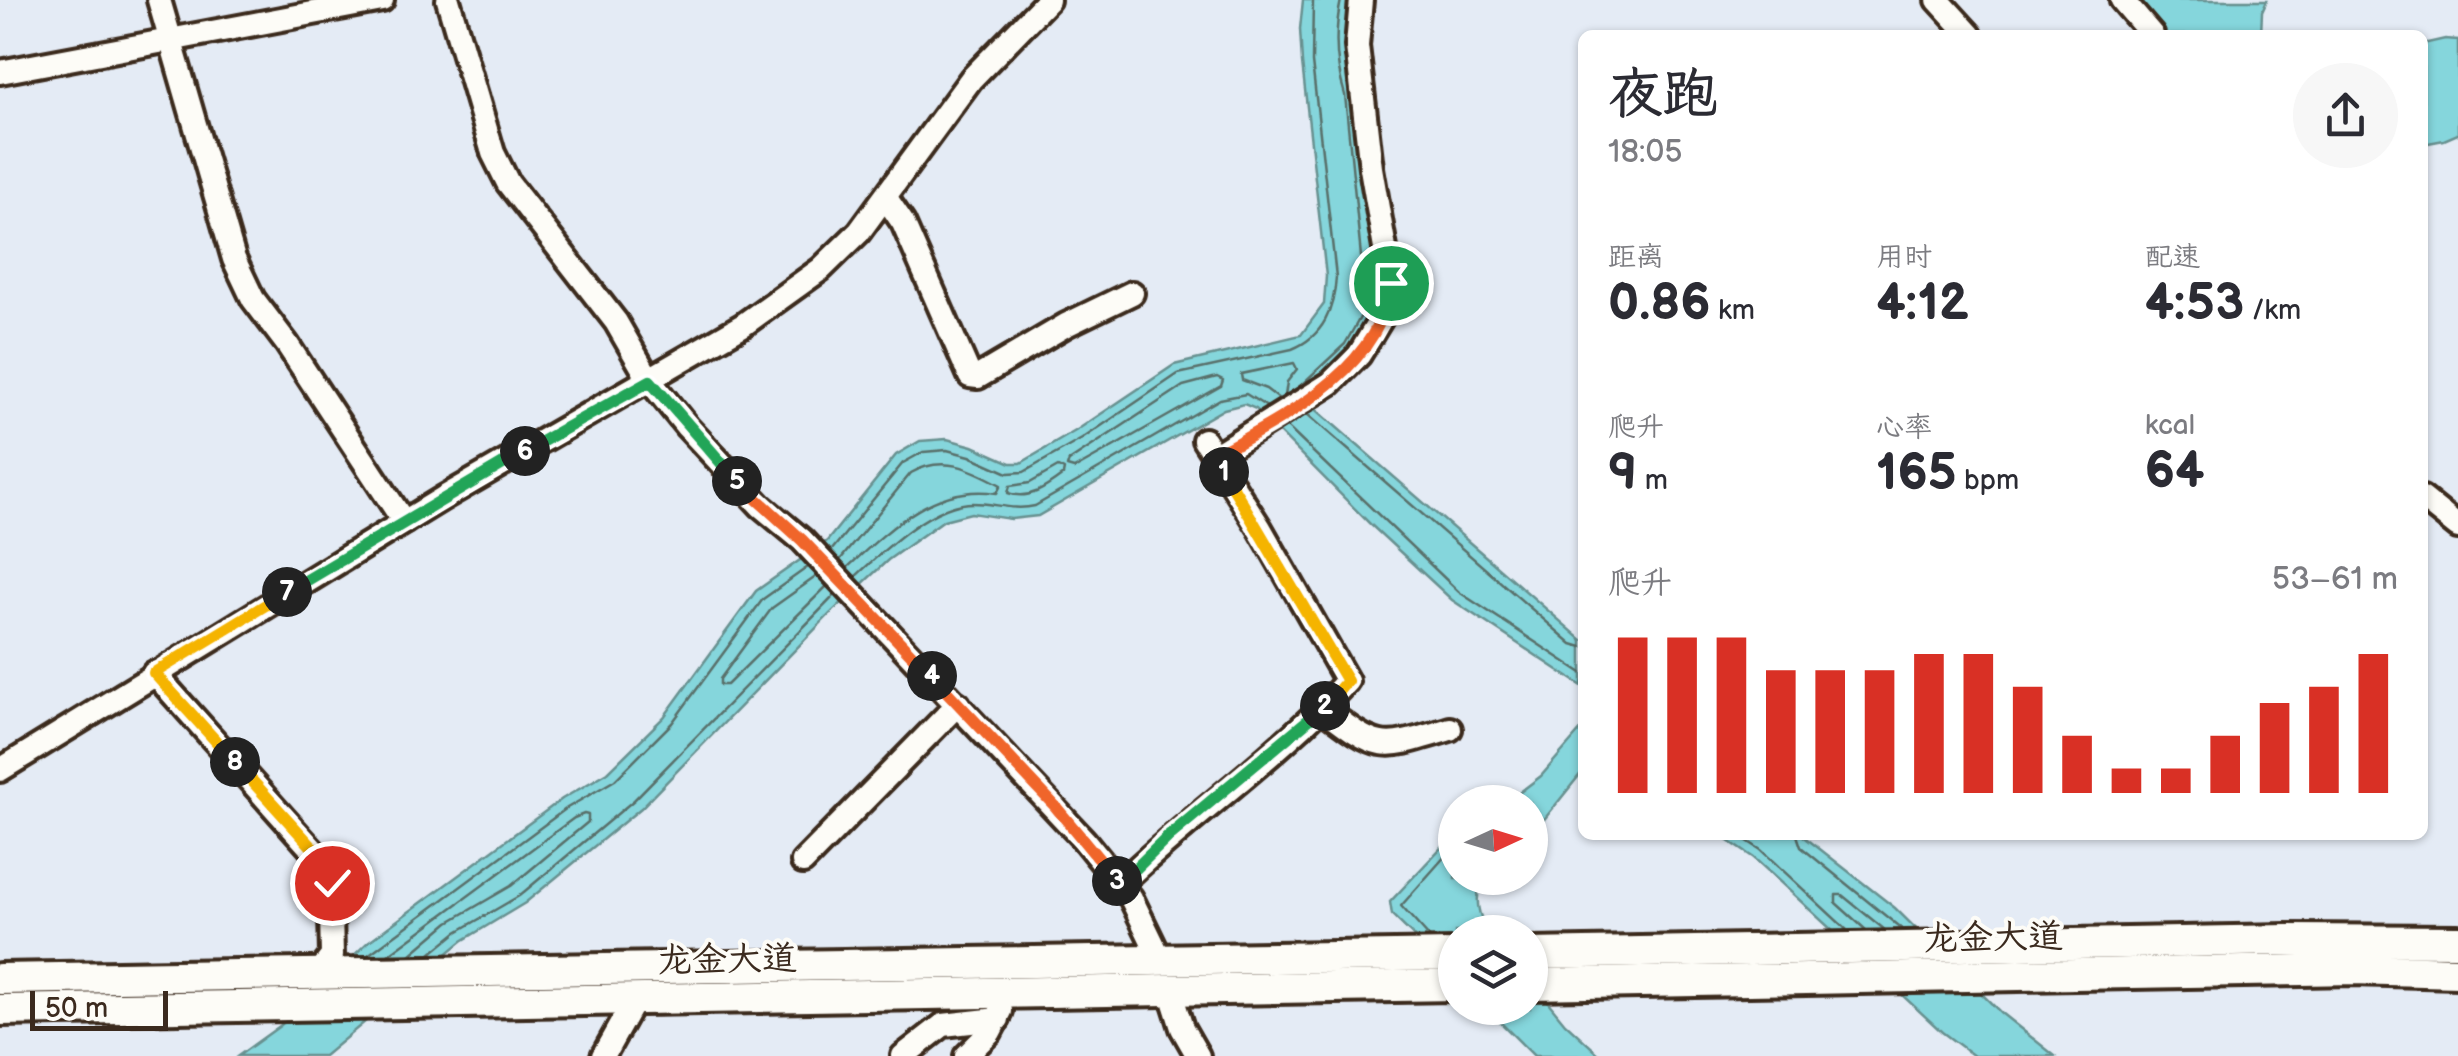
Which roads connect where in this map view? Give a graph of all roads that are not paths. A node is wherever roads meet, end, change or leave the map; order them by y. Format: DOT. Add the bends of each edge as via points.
graph roads {
  1 [pos="158,0"];
  2 [pos="382,0"];
  3 [pos="448,0"];
  4 [pos="1048,0"];
  5 [pos="1361,0"];
  6 [pos="1938,0"];
  7 [pos="2122,0"];
  8 [pos="1965,30"];
  9 [pos="2148,30"];
  10 [pos="171,40"];
  11 [pos="0,72"];
  12 [pos="886,198"];
  13 [pos="1132,293"];
  14 [pos="650,381"];
  15 [pos="2428,503"];
  16 [pos="404,522"];
  17 [pos="2458,527"];
  18 [pos="154,673"];
  19 [pos="958,704"];
  20 [pos="1322,708"];
  21 [pos="1450,728"];
  22 [pos="0,770"];
  23 [pos="803,862"];
  24 [pos="1120,884"];
  25 [pos="2458,941"];
  26 [pos="1548,954"];
  27 [pos="1438,955"];
  28 [pos="1161,960"];
  29 [pos="2458,972"];
  30 [pos="318,974"];
  31 [pos="0,979"];
  32 [pos="1548,984"];
  33 [pos="1438,986"];
  34 [pos="1170,990"];
  35 [pos="636,999"];
  36 [pos="1002,1006"];
  37 [pos="0,1010"];
  38 [pos="602,1056"];
  39 [pos="903,1056"];
  40 [pos="966,1056"];
  41 [pos="1198,1056"];
  1 -- 10 [label="street"];
  2 -- 10 [label="street"];
  3 -- 14 [label="street" via="500,168 616,322"];
  4 -- 12 [label="street" via="971,79"];
  5 -- 20 [label="street" via="1356,46 1391,283 1379,326 1346,370 1312,396 1265,426 1209,448 1347,681"];
  6 -- 8 [label="street"];
  7 -- 9 [label="street"];
  10 -- 11 [label="street"];
  10 -- 16 [label="street" via="234,259 253,299"];
  12 -- 13 [label="street" via="970,376"];
  12 -- 14 [label="street" via="821,269"];
  14 -- 16 [label="street"];
  14 -- 19 [label="street" via="726,470"];
  15 -- 17 [label="street"];
  16 -- 18 [label="street"];
  18 -- 22 [label="street"];
  18 -- 30 [label="street" via="330,870 332,956"];
  19 -- 23 [label="street"];
  19 -- 24 [label="street"];
  20 -- 21 [label="street" via="1377,745"];
  20 -- 24 [label="street"];
  24 -- 28 [label="street"];
  25 -- 26 [label="main road, 龙金大道"];
  27 -- 28 [label="main road, 龙金大道"];
  28 -- 30 [label="main road, 龙金大道"];
  29 -- 32 [label="main road, 龙金大道"];
  30 -- 31 [label="main road, 龙金大道"];
  33 -- 34 [label="main road, 龙金大道"];
  34 -- 36 [label="main road, 龙金大道"];
  34 -- 41 [label="street"];
  35 -- 36 [label="main road, 龙金大道"];
  35 -- 37 [label="main road, 龙金大道"];
  35 -- 38 [label="street"];
  36 -- 39 [label="street" via="943,1025"];
  36 -- 40 [label="street" via="981,1044"];
}
